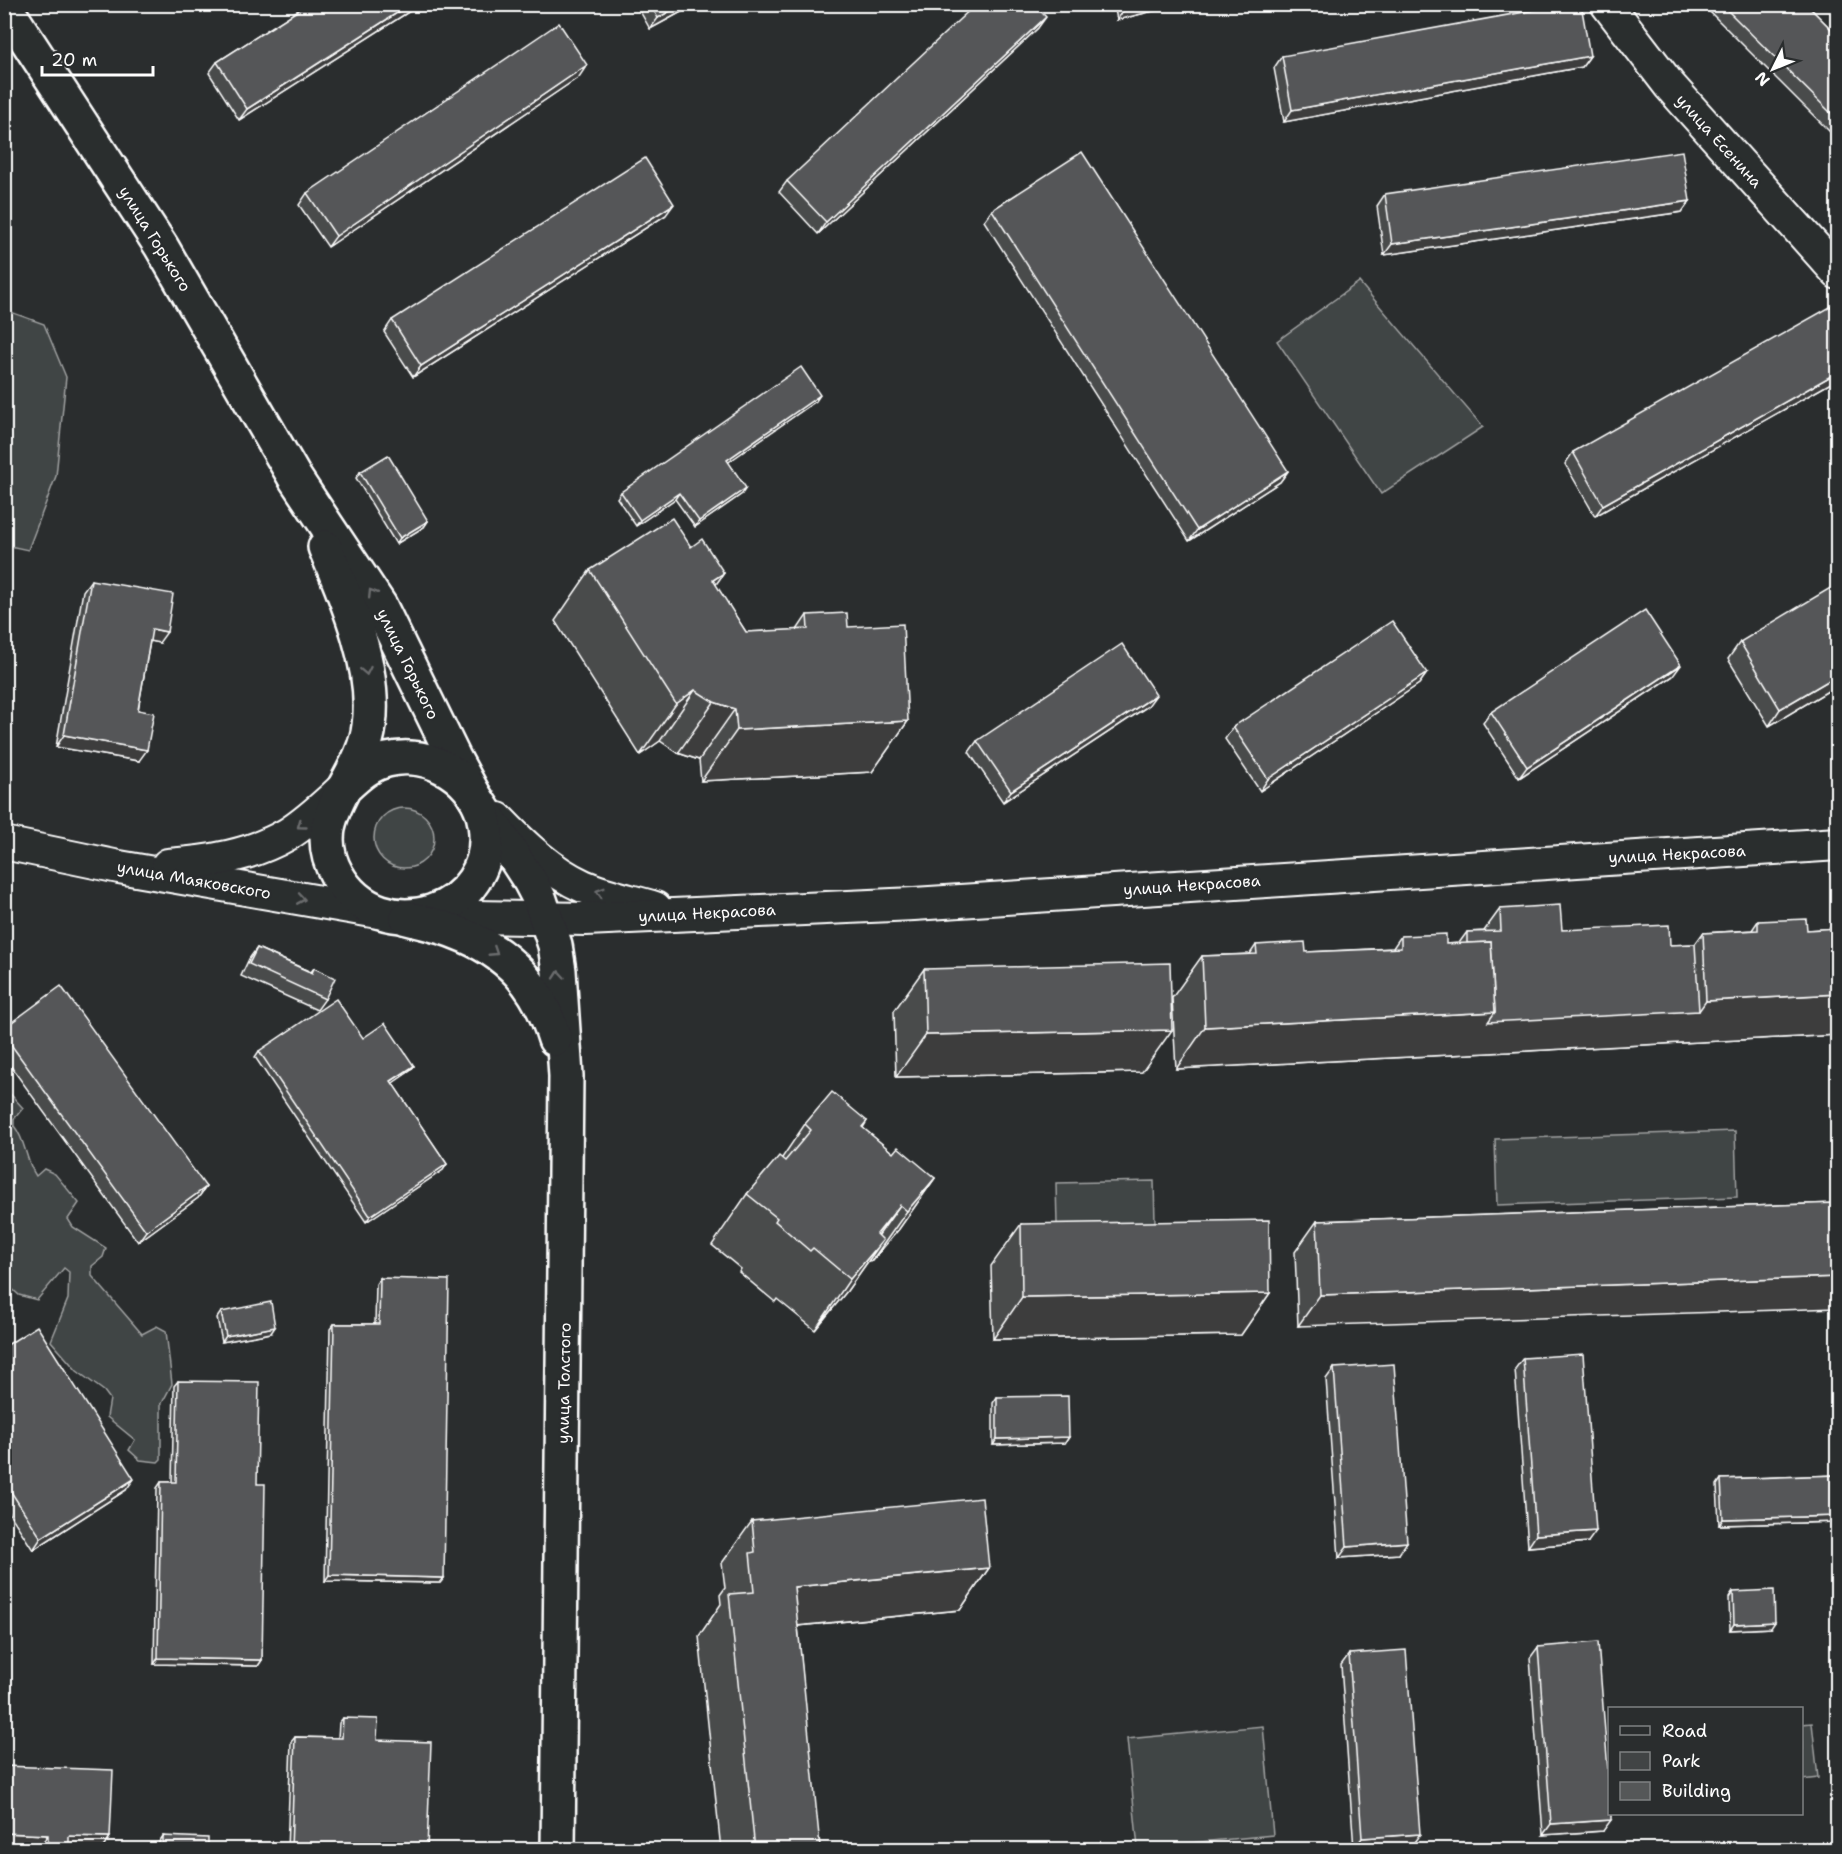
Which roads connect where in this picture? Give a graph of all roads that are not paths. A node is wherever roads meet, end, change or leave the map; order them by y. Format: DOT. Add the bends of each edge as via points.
graph roads {
  1 [pos="1607,4"];
  2 [pos="4,5"];
  3 [pos="1838,273"];
  4 [pos="295,478"];
  5 [pos="345,787"];
  6 [pos="474,795"];
  7 [pos="4,843"];
  8 [pos="1838,844"];
  9 [pos="119,867"];
  10 [pos="401,915"];
  11 [pos="676,915"];
  12 [pos="547,919"];
  13 [pos="566,1076"];
  14 [pos="558,1850"];
  1 -- 3 [label="street, улица Есенина" via="1670,86"];
  2 -- 4 [label="street, улица Горького" via="161,246"];
  4 -- 5 [label="street, улица Горького, one-way" via="337,575 357,633 369,687 365,746"];
  6 -- 4 [label="street, улица Горького, one-way" via="380,606"];
  5 -- 6 [label="street" via="371,766 403,757 436,763 464,782"];
  5 -- 9 [label="street, one-way" via="288,834 257,850 194,863"];
  5 -- 10 [label="street" via="329,822 330,860 356,899 369,907"];
  6 -- 10 [label="street" via="486,834 477,875 448,905 436,911"];
  11 -- 6 [label="street, one-way" via="569,879 535,854"];
  6 -- 12 [label="street, улица Толстого" via="530,881"];
  7 -- 9 [label="street, улица Маяковского"];
  8 -- 11 [label="street, улица Некрасова" via="914,904"];
  9 -- 10 [label="street, улица Маяковского, one-way"];
  10 -- 12 [label="street, улица Маяковского"];
  10 -- 13 [label="street, one-way" via="480,942 520,972 551,1024"];
  11 -- 12 [label="street, улица Некрасова"];
  13 -- 12 [label="street, улица Толстого, one-way" via="559,971"];
  13 -- 14 [label="street, улица Толстого"];
}
